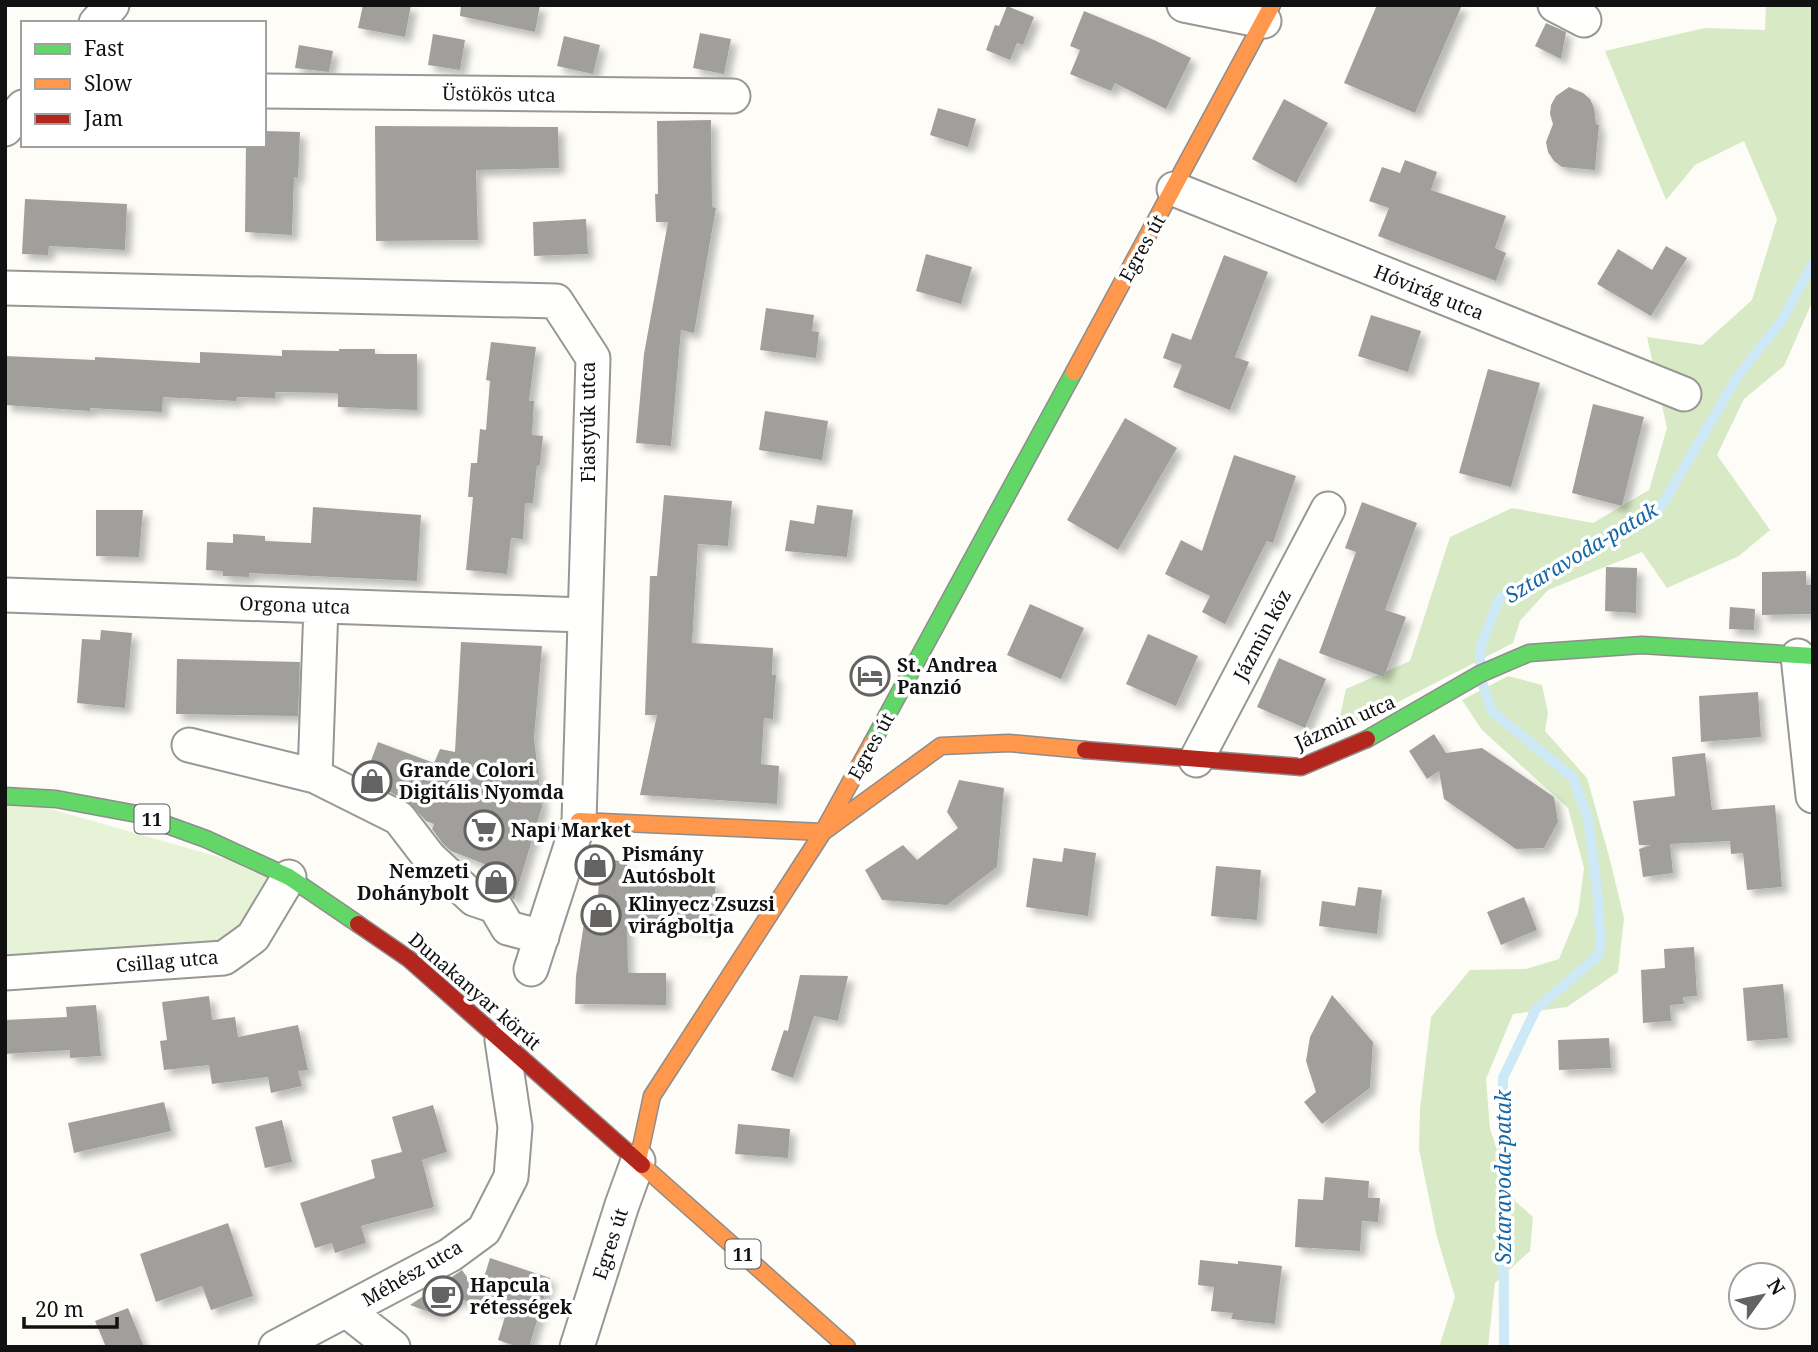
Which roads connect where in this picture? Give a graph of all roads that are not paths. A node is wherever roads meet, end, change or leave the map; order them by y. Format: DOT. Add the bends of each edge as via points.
graph roads {
  1 [pos="112,5"];
  2 [pos="1184,5"];
  3 [pos="1555,5"];
  4 [pos="1268,13"];
  5 [pos="1584,20"];
  6 [pos="98,21"];
  7 [pos="266,91"];
  8 [pos="733,96"];
  9 [pos="21,109"];
  10 [pos="5,129"];
  11 [pos="1174,189"];
  12 [pos="5,288"];
  13 [pos="1684,394"];
  14 [pos="1328,509"];
  15 [pos="5,595"];
  16 [pos="321,606"];
  17 [pos="584,615"];
  18 [pos="1805,656"];
  19 [pos="189,745"];
  20 [pos="1196,760"];
  21 [pos="315,776"];
  22 [pos="5,796"];
  23 [pos="1813,796"];
  24 [pos="579,821"];
  25 [pos="823,832"];
  26 [pos="289,877"];
  27 [pos="542,937"];
  28 [pos="531,969"];
  29 [pos="5,974"];
  30 [pos="502,1040"];
  31 [pos="638,1161"];
  32 [pos="346,1310"];
  33 [pos="276,1347"];
  34 [pos="393,1347"];
  35 [pos="577,1347"];
  36 [pos="847,1347"];
  1 -- 6 [label="street"];
  2 -- 4 [label="street"];
  3 -- 5 [label="street"];
  4 -- 11 [label="street, Egres út"];
  7 -- 8 [label="street, Üstökös utca"];
  9 -- 10 [label="street"];
  11 -- 13 [label="street, Hóvirág utca"];
  11 -- 25 [label="street, Egres út"];
  12 -- 17 [label="street, Fiastyúk utca" via="556,301 593,358"];
  14 -- 20 [label="street, Jázmin köz"];
  15 -- 16 [label="street, Orgona utca"];
  16 -- 17 [label="street, Orgona utca"];
  16 -- 21 [label="street"];
  17 -- 24 [label="street, Fiastyúk utca"];
  18 -- 20 [label="street, Jázmin utca" via="1642,645 1529,653 1480,674 1378,734 1301,766"];
  18 -- 23 [label="street"];
  19 -- 21 [label="street"];
  20 -- 25 [label="street, Jázmin utca" via="1009,743 941,746"];
  21 -- 27 [label="street" via="399,818 429,857 474,899 495,906 508,928"];
  22 -- 26 [label="street, Dunakanyar körút / 11" via="56,799 137,814"];
  24 -- 25 [label="street"];
  24 -- 27 [label="street, Fiastyúk utca"];
  25 -- 31 [label="street, Egres út" via="652,1096"];
  26 -- 29 [label="street, Csillag utca" via="253,937 224,958"];
  26 -- 30 [label="street, Dunakanyar körút / 11" via="410,959"];
  27 -- 28 [label="street, Fiastyúk utca"];
  30 -- 31 [label="street, Dunakanyar körút / 11"];
  30 -- 32 [label="street, Méhész utca" via="515,1127 510,1177 484,1230 450,1255"];
  31 -- 35 [label="street, Egres út"];
  31 -- 36 [label="street, Dunakanyar körút / 11"];
  32 -- 33 [label="street, Méhész utca"];
  32 -- 34 [label="street"];
}
